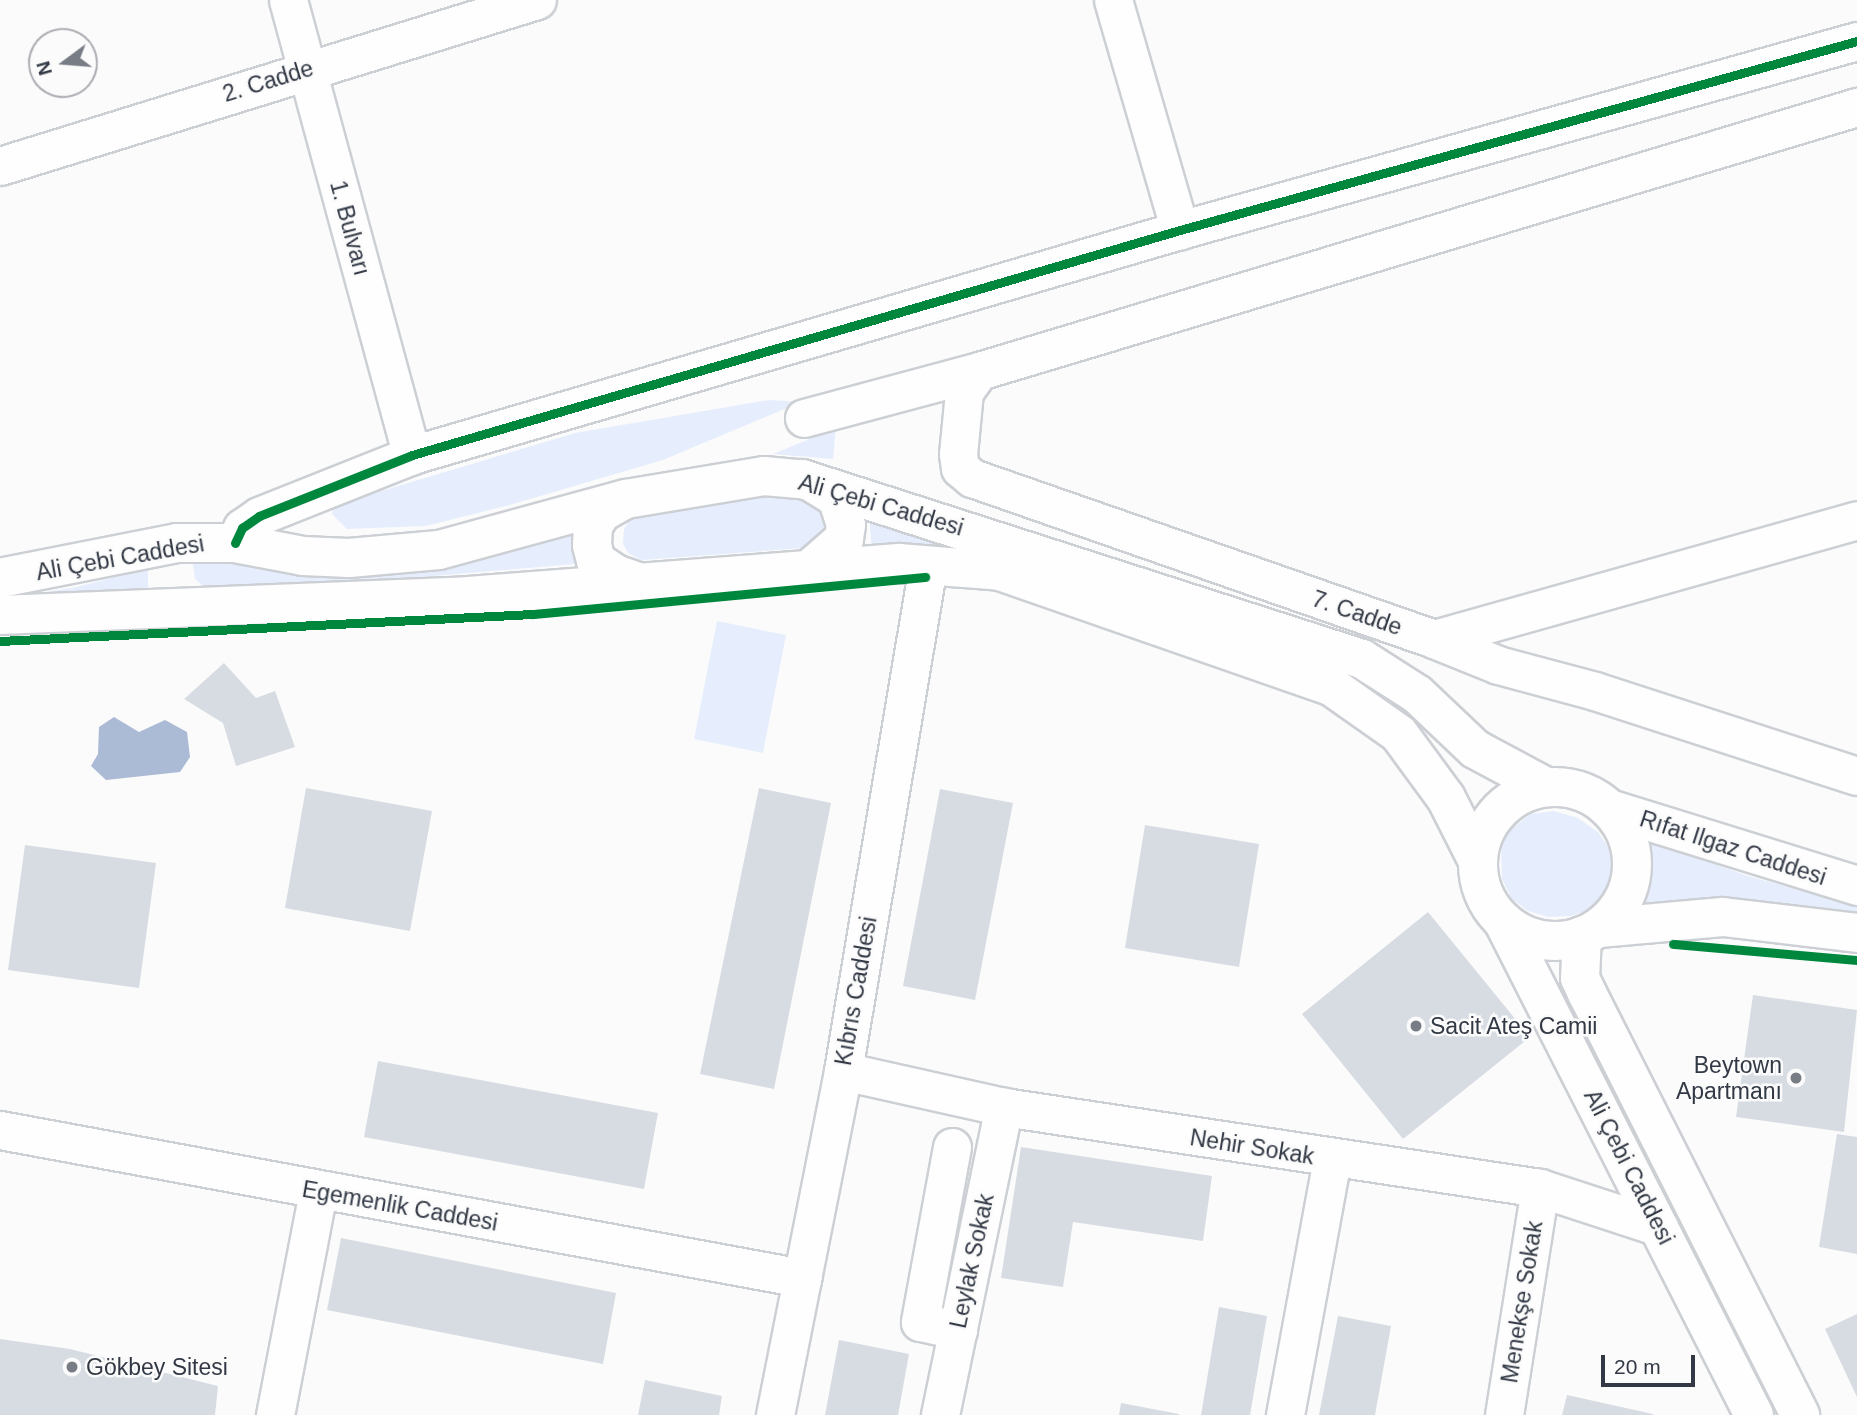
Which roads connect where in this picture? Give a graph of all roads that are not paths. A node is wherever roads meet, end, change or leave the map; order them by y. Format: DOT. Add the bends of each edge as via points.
graph roads {
  1 [pos="288,0"];
  2 [pos="537,0"];
  3 [pos="1114,0"];
  4 [pos="1857,41"];
  5 [pos="307,68"];
  6 [pos="1857,107"];
  7 [pos="0,166"];
  8 [pos="1180,230"];
  9 [pos="979,371"];
  10 [pos="804,418"];
  11 [pos="412,455"];
  12 [pos="802,479"];
  13 [pos="626,499"];
  14 [pos="1857,520"];
  15 [pos="177,543"];
  16 [pos="235,543"];
  17 [pos="928,565"];
  18 [pos="811,568"];
  19 [pos="0,578"];
  20 [pos="641,583"];
  21 [pos="183,607"];
  22 [pos="0,615"];
  23 [pos="1434,639"];
  24 [pos="1857,776"];
  25 [pos="1546,787"];
  26 [pos="1609,809"];
  27 [pos="1478,861"];
  28 [pos="1857,887"];
  29 [pos="1503,921"];
  30 [pos="1601,929"];
  31 [pos="1857,933"];
  32 [pos="843,1071"];
  33 [pos="1004,1107"];
  34 [pos="0,1130"];
  35 [pos="951,1147"];
  36 [pos="1332,1160"];
  37 [pos="1540,1188"];
  38 [pos="318,1192"];
  39 [pos="1659,1227"];
  40 [pos="802,1278"];
  41 [pos="958,1331"];
  42 [pos="275,1415"];
  43 [pos="775,1415"];
  44 [pos="940,1415"];
  45 [pos="1286,1415"];
  46 [pos="1504,1415"];
  47 [pos="1754,1415"];
  48 [pos="1800,1415"];
  1 -- 5 [label="street, 1. Bulvarı"];
  2 -- 5 [label="street, 2. Cadde"];
  3 -- 8 [label="street"];
  4 -- 8 [label="street"];
  5 -- 7 [label="street, 2. Cadde"];
  5 -- 11 [label="street, 1. Bulvarı"];
  6 -- 9 [label="street"];
  8 -- 11 [label="street"];
  9 -- 10 [label="street"];
  9 -- 23 [label="street, 7. Cadde" via="964,391 958,454 960,468 972,478"];
  11 -- 16 [label="street" via="259,516 242,528"];
  12 -- 13 [label="main road, Ali Çebi Caddesi" via="764,477"];
  12 -- 18 [label="main road" via="838,498 846,516 844,539"];
  12 -- 25 [label="main road, Ali Çebi Caddesi" via="1362,659 1417,694 1475,749"];
  13 -- 16 [label="main road, Ali Çebi Caddesi" via="439,550 349,558 303,556"];
  13 -- 20 [label="main road" via="602,512 593,526 592,545 596,561"];
  14 -- 23 [label="street"];
  15 -- 16 [label="main road, Ali Çebi Caddesi"];
  15 -- 19 [label="main road, Ali Çebi Caddesi"];
  15 -- 21 [label="main road" via="168,558 167,575"];
  17 -- 18 [label="main road, Ali Çebi Caddesi"];
  17 -- 27 [label="main road, Ali Çebi Caddesi" via="1000,570 1331,686 1399,734 1446,798"];
  17 -- 32 [label="street, Kıbrıs Caddesi"];
  18 -- 20 [label="main road, Ali Çebi Caddesi"];
  20 -- 21 [label="main road, Ali Çebi Caddesi" via="468,596"];
  21 -- 22 [label="main road, Ali Çebi Caddesi"];
  23 -- 24 [label="street, 7. Cadde" via="1498,665 1595,691"];
  25 -- 26 [label="main road" via="1590,795"];
  25 -- 27 [label="main road" via="1506,804 1482,840"];
  26 -- 28 [label="main road, Rıfat Ilgaz Caddesi"];
  26 -- 30 [label="main road" via="1623,827 1632,870 1621,902"];
  27 -- 29 [label="main road" via="1484,895"];
  29 -- 30 [label="main road" via="1525,935 1550,941"];
  29 -- 39 [label="main road, Ali Çebi Caddesi"];
  30 -- 31 [label="main road" via="1723,917"];
  30 -- 48 [label="main road, Ali Çebi Caddesi" via="1580,978"];
  32 -- 33 [label="street, Nehir Sokak"];
  32 -- 40 [label="street, Kıbrıs Caddesi"];
  33 -- 36 [label="street, Nehir Sokak"];
  33 -- 41 [label="street, Leylak Sokak"];
  34 -- 38 [label="street, Egemenlik Caddesi"];
  35 -- 41 [label="street" via="920,1322"];
  36 -- 37 [label="street, Nehir Sokak"];
  36 -- 45 [label="street"];
  37 -- 39 [label="street, Nehir Sokak"];
  37 -- 46 [label="street, Menekşe Sokak"];
  38 -- 40 [label="street, Egemenlik Caddesi"];
  38 -- 42 [label="street"];
  39 -- 47 [label="main road, Ali Çebi Caddesi"];
  40 -- 43 [label="street, Kıbrıs Caddesi"];
  41 -- 44 [label="street, Leylak Sokak"];
}
